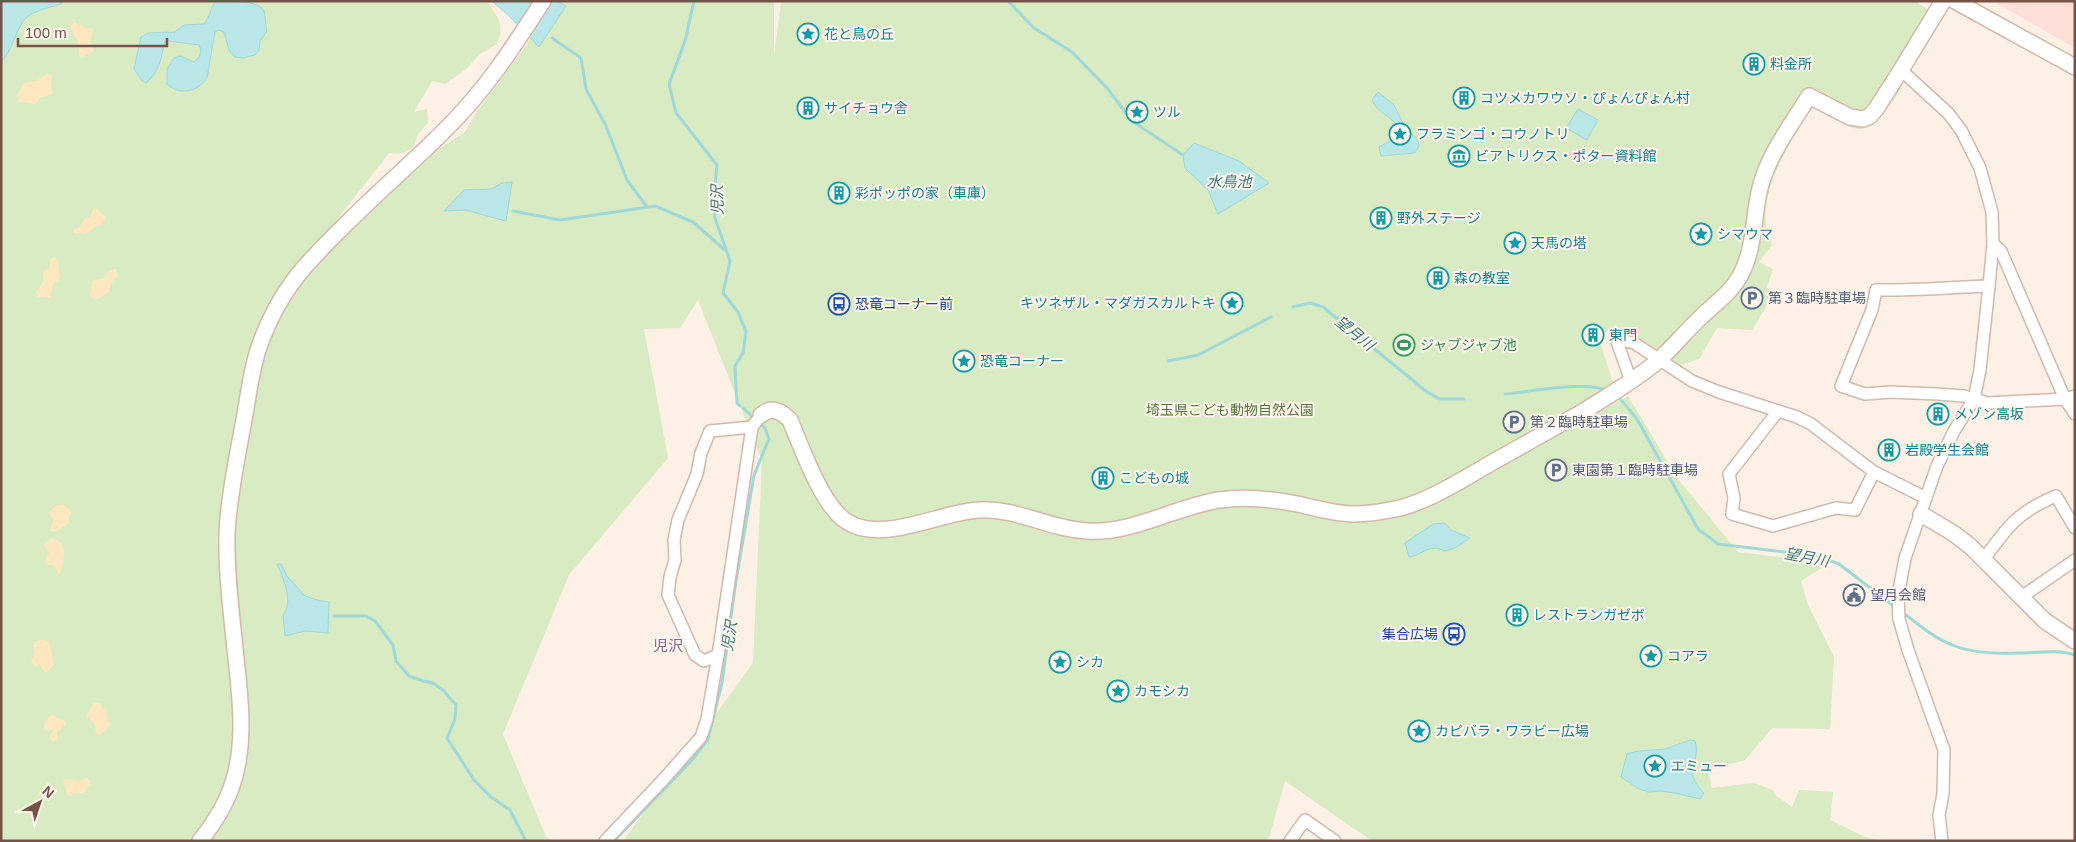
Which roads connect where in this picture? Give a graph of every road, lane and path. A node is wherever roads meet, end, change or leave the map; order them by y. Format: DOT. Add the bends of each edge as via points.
graph roads {
  1 [pos="543,1"];
  2 [pos="1943,1"];
  3 [pos="1955,1"];
  4 [pos="2075,67"];
  5 [pos="1901,70"];
  6 [pos="1993,244"];
  7 [pos="1989,286"];
  8 [pos="1659,360"];
  9 [pos="1631,381"];
  10 [pos="2070,397"];
  11 [pos="1974,399"];
  12 [pos="1778,411"];
  13 [pos="2075,414"];
  14 [pos="756,422"];
  15 [pos="1874,472"];
  16 [pos="1926,498"];
  17 [pos="1921,514"];
  18 [pos="2075,528"];
  19 [pos="1984,559"];
  20 [pos="2075,560"];
  21 [pos="2020,598"];
  22 [pos="2075,641"];
  23 [pos="718,656"];
  24 [pos="200,841"];
  25 [pos="605,841"];
  26 [pos="1290,841"];
  27 [pos="1335,841"];
  28 [pos="1942,841"];
  1 -- 24 [label="street" via="480,93 444,132 308,261 278,302 259,346 236,464 227,533 242,716 240,744 228,796"];
  2 -- 5 [label="street"];
  3 -- 4 [label="street"];
  5 -- 6 [label="street" via="1948,113 1972,149 1992,212"];
  5 -- 8 [label="street" via="1876,110 1863,119 1850,117 1809,96 1778,147 1761,186 1749,257 1740,276 1732,289"];
  6 -- 7 [label="street"];
  6 -- 10 [label="street" via="2000,250"];
  7 -- 11 [label="street"];
  7 -- 11 [label="street" via="1876,290 1872,310 1841,386 1865,394 1914,392"];
  8 -- 9 [label="street"];
  8 -- 9 [label="street" via="1634,343 1616,339"];
  8 -- 12 [label="street" via="1692,380"];
  9 -- 14 [label="street" via="1559,426 1450,486 1401,508 1355,514 1255,498 1218,500 1148,521 1088,531 1015,512 979,510 890,529 872,530 852,524 843,520 826,500 790,420 775,410 766,411"];
  10 -- 11 [label="street" via="1988,403"];
  10 -- 13 [label="street"];
  11 -- 16 [label="street" via="1936,466"];
  12 -- 15 [label="street" via="1811,424"];
  12 -- 15 [label="street" via="1729,474 1734,498 1732,514 1773,526 1836,508 1854,510"];
  14 -- 23 [label="street"];
  14 -- 23 [label="street" via="710,431 674,540 675,560 668,595 695,655 704,661"];
  15 -- 16 [label="street"];
  16 -- 17 [label="street"];
  17 -- 19 [label="street" via="1953,533"];
  17 -- 28 [label="street" via="1905,558 1898,596 1899,618 1944,750 1939,815"];
  18 -- 19 [label="street" via="2056,496 2037,504 2015,520"];
  19 -- 21 [label="street"];
  20 -- 21 [label="street"];
  21 -- 22 [label="street" via="2045,621"];
  23 -- 25 [label="street" via="701,737"];
  26 -- 27 [label="street" via="1305,820"];
}
